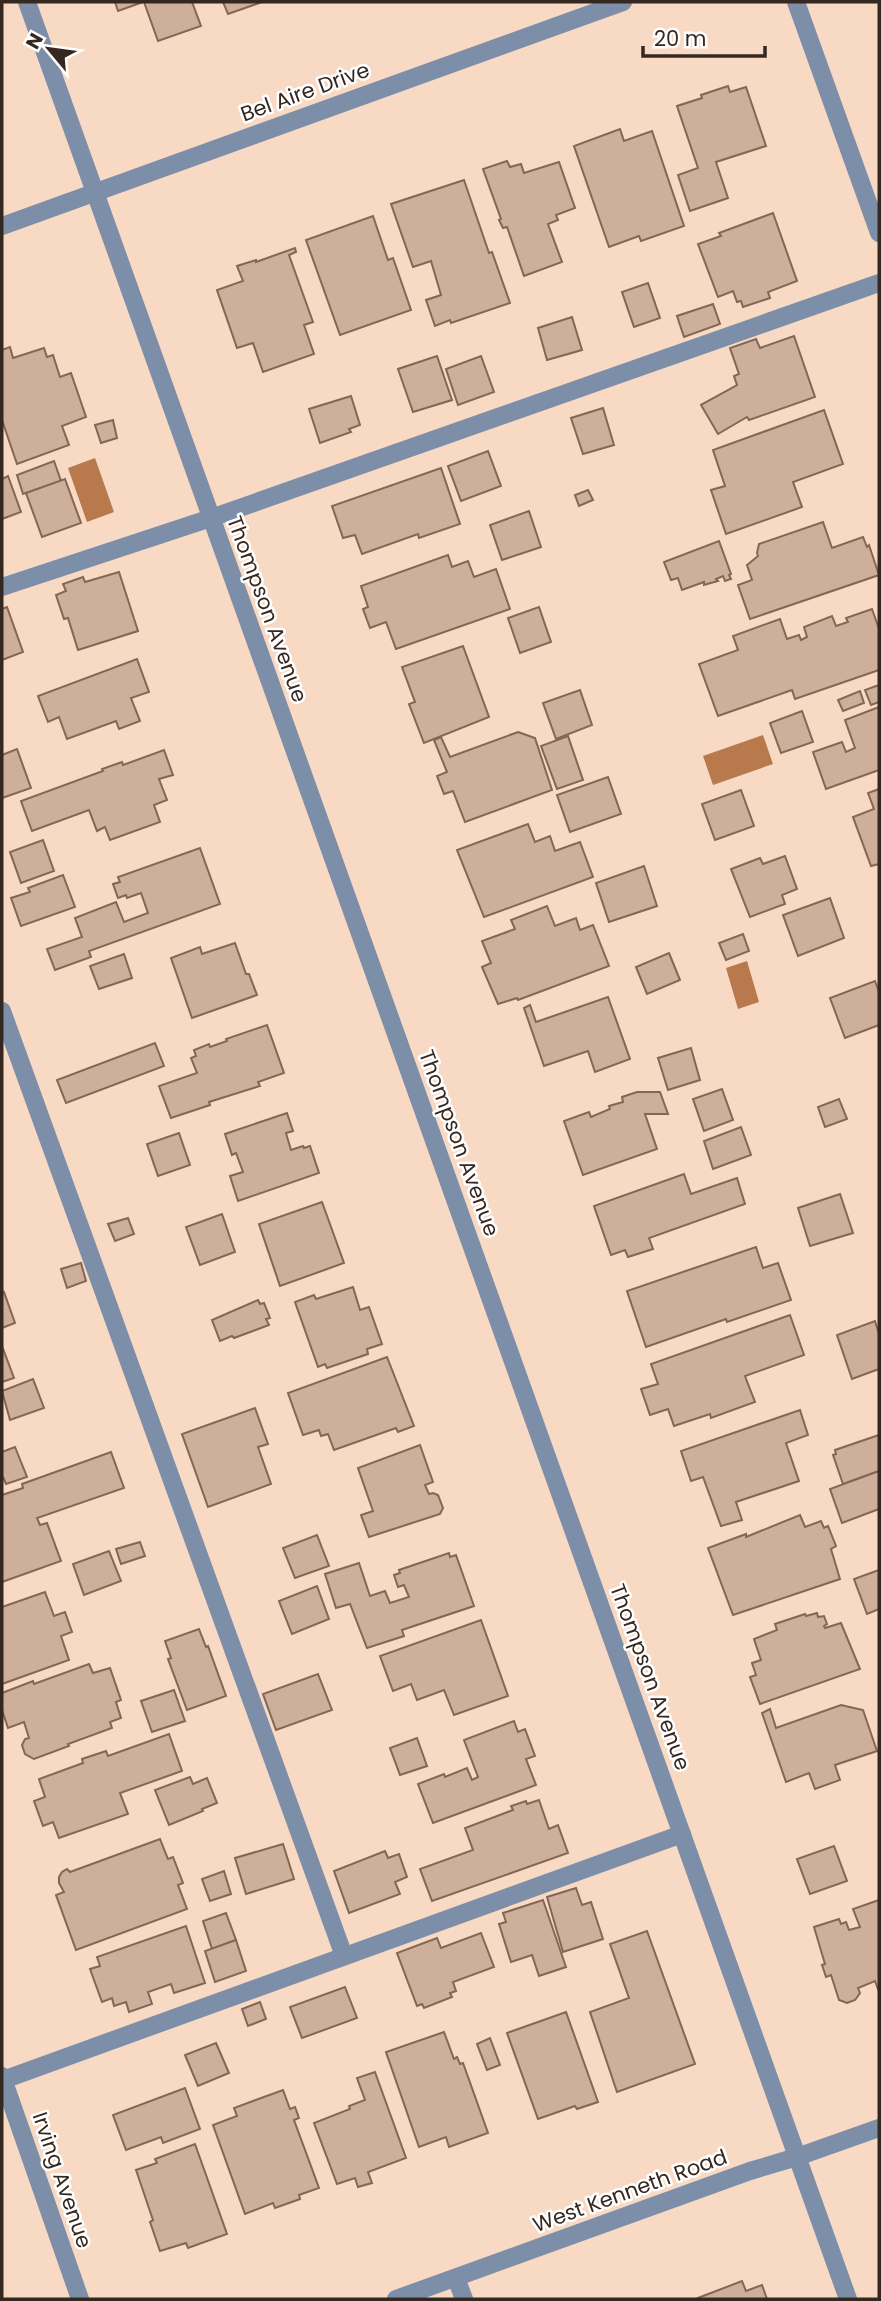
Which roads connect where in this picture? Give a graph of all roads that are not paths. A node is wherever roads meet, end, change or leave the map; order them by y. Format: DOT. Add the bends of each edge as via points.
graph roads {
  1 [pos="27,2"];
  2 [pos="623,2"];
  3 [pos="796,2"];
  4 [pos="95,192"];
  5 [pos="2,226"];
  6 [pos="879,233"];
  7 [pos="879,283"];
  8 [pos="211,518"];
  9 [pos="2,587"];
  10 [pos="2,1011"];
  11 [pos="682,1834"];
  12 [pos="344,1956"];
  13 [pos="2,2078"];
  14 [pos="879,2127"];
  15 [pos="797,2157"];
  16 [pos="456,2278"];
  17 [pos="80,2299"];
  18 [pos="396,2299"];
  19 [pos="464,2299"];
  20 [pos="848,2299"];
  1 -- 4 [label="street, Thompson Avenue"];
  2 -- 4 [label="street, Bel Aire Drive"];
  3 -- 6 [label="street"];
  4 -- 5 [label="street, Bel Aire Drive"];
  4 -- 8 [label="street, Thompson Avenue"];
  7 -- 8 [label="street"];
  8 -- 9 [label="street"];
  8 -- 11 [label="street, Thompson Avenue"];
  10 -- 12 [label="street"];
  11 -- 12 [label="street"];
  11 -- 15 [label="street, Thompson Avenue"];
  12 -- 13 [label="street"];
  13 -- 17 [label="street, Irving Avenue"];
  14 -- 15 [label="street, West Kenneth Road"];
  15 -- 16 [label="street, West Kenneth Road"];
  15 -- 20 [label="street, Thompson Avenue"];
  16 -- 18 [label="street, West Kenneth Road"];
  16 -- 19 [label="street"];
}
